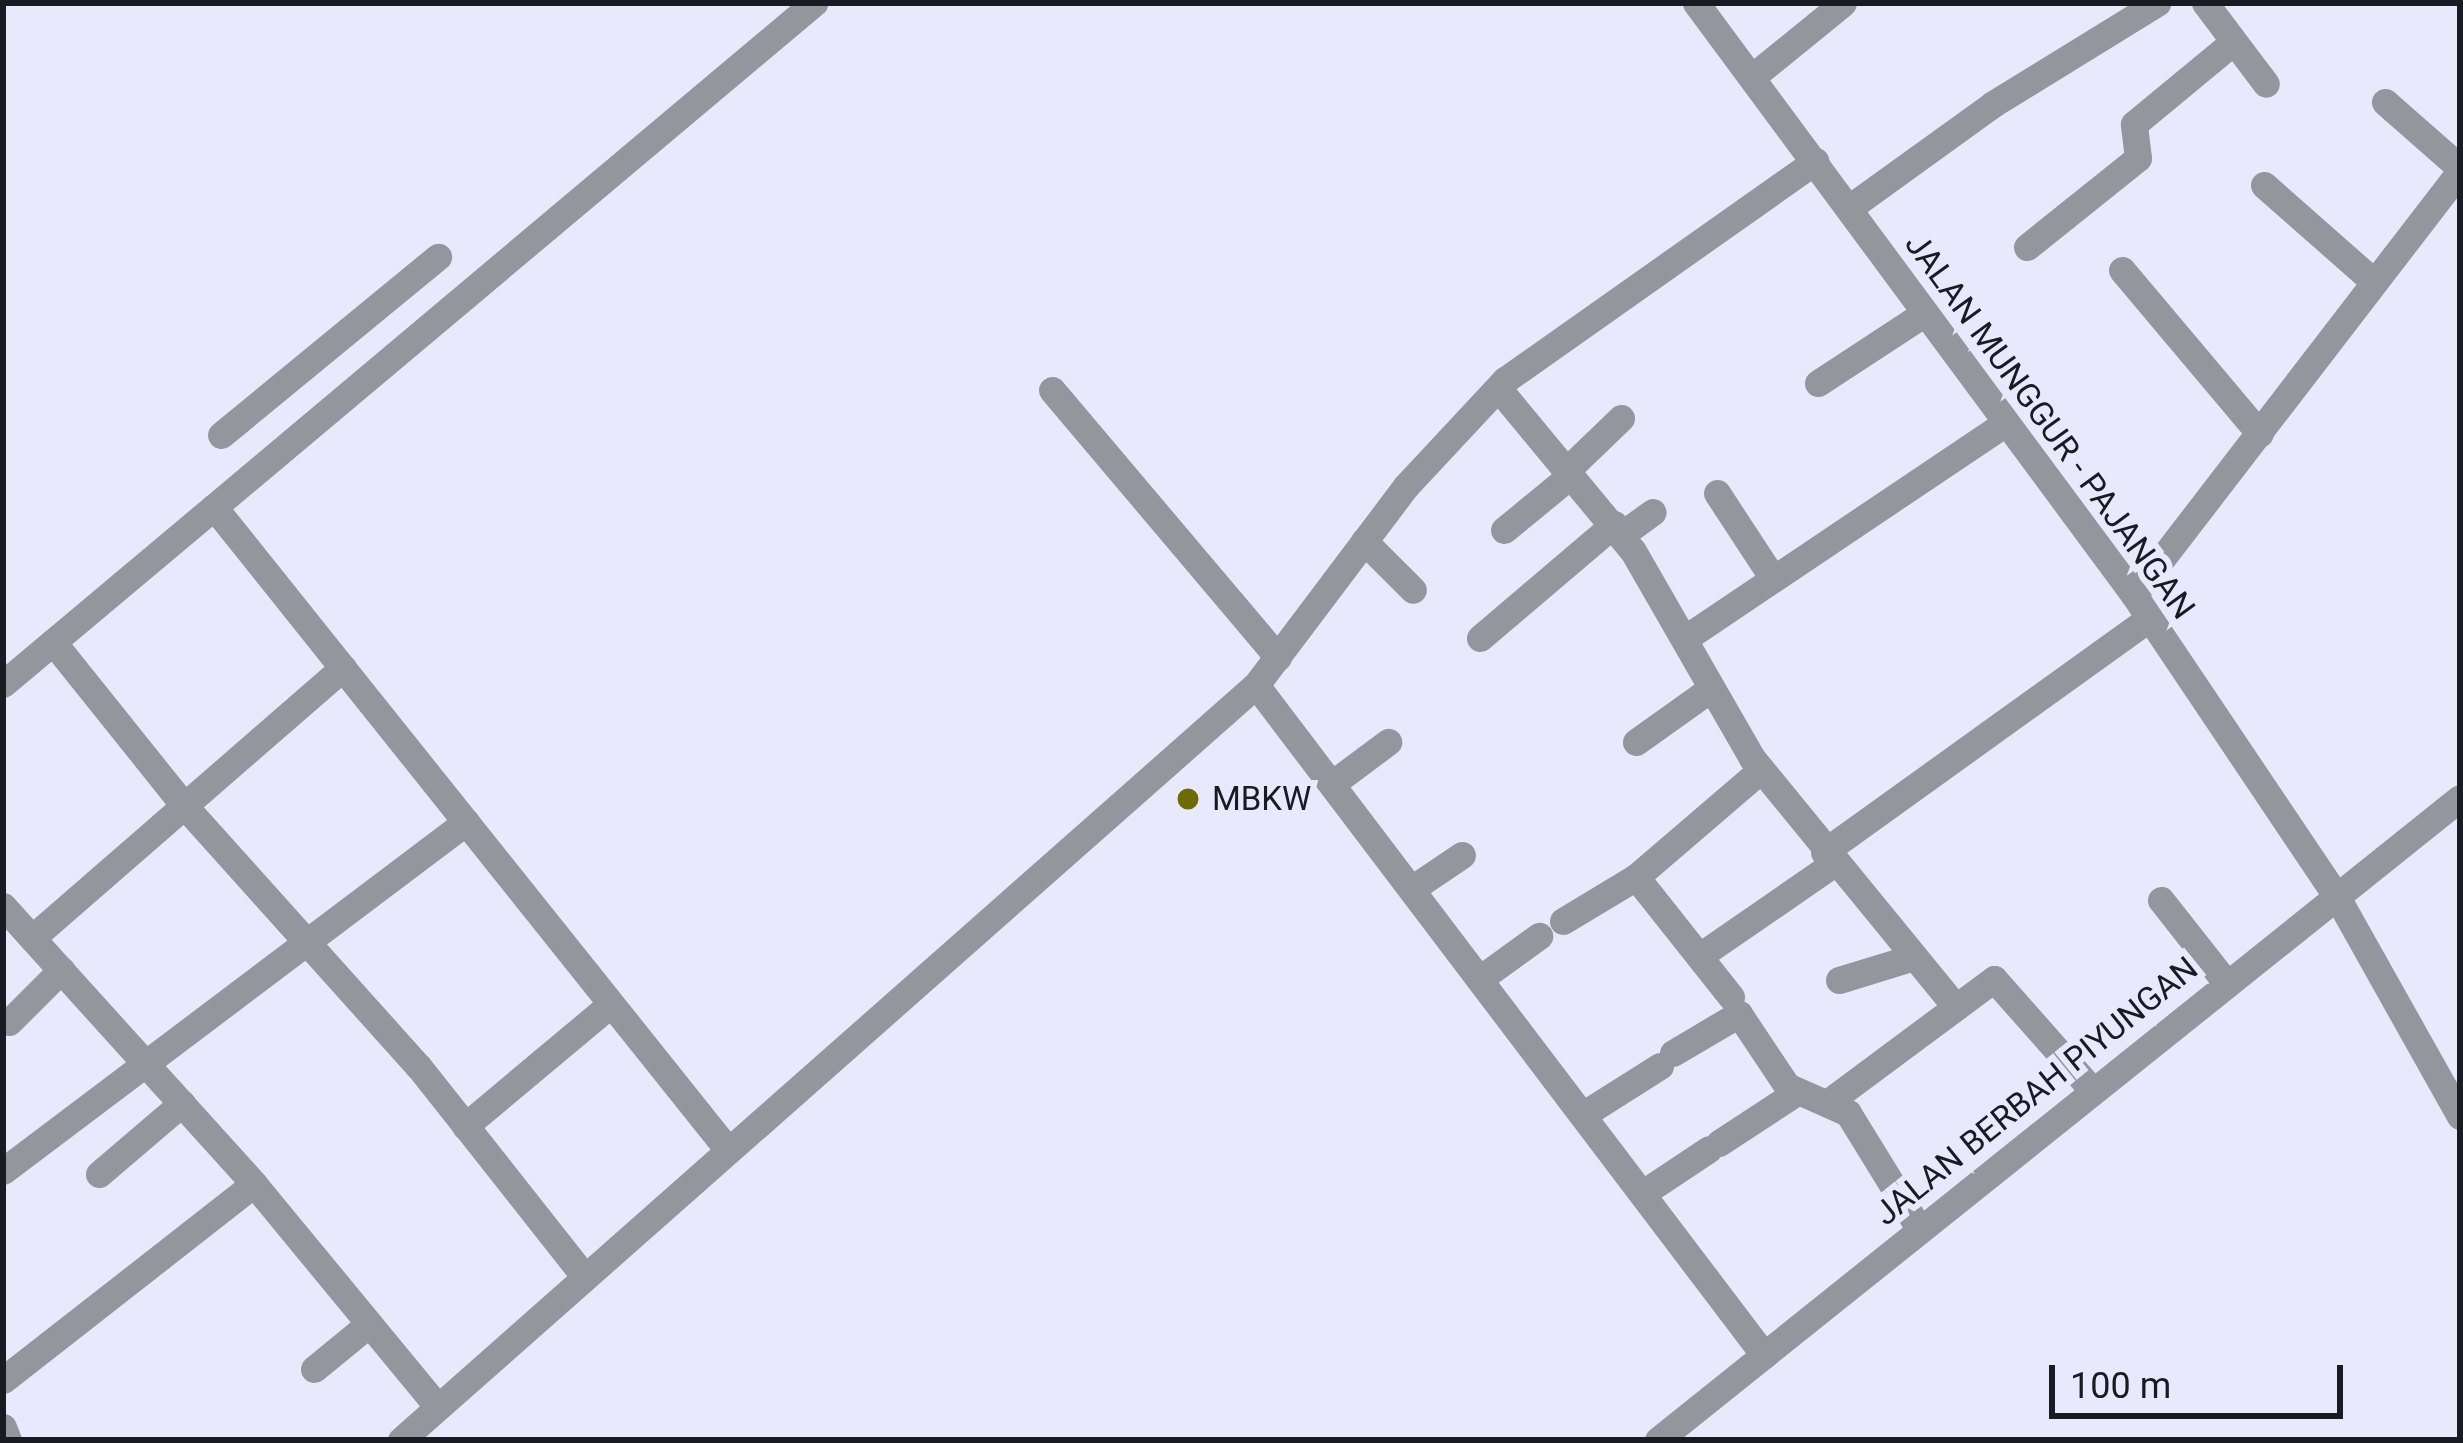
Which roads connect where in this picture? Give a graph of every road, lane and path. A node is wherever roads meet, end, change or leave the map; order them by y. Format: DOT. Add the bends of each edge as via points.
graph roads {
  1 [pos="814,3"];
  2 [pos="1696,3"];
  3 [pos="1843,3"];
  4 [pos="2157,3"];
  5 [pos="2205,3"];
  6 [pos="2232,44"];
  7 [pos="1752,77"];
  8 [pos="2266,84"];
  9 [pos="2385,102"];
  10 [pos="1815,161"];
  11 [pos="2460,169"];
  12 [pos="2264,185"];
  13 [pos="1849,208"];
  14 [pos="2026,247"];
  15 [pos="438,257"];
  16 [pos="2122,270"];
  17 [pos="2374,283"];
  18 [pos="1925,314"];
  19 [pos="322,351"];
  20 [pos="1818,383"];
  21 [pos="1498,388"];
  22 [pos="354,390"];
  23 [pos="1052,390"];
  24 [pos="1621,418"];
  25 [pos="2004,424"];
  26 [pos="2260,434"];
  27 [pos="221,435"];
  28 [pos="1569,472"];
  29 [pos="1717,493"];
  30 [pos="214,507"];
  31 [pos="1652,512"];
  32 [pos="1504,530"];
  33 [pos="1617,530"];
  34 [pos="1364,541"];
  35 [pos="1772,577"];
  36 [pos="1413,590"];
  37 [pos="2140,608"];
  38 [pos="1687,637"];
  39 [pos="1480,638"];
  40 [pos="53,643"];
  41 [pos="1278,657"];
  42 [pos="343,668"];
  43 [pos="3,684"];
  44 [pos="1256,685"];
  45 [pos="1709,690"];
  46 [pos="1388,742"];
  47 [pos="1636,742"];
  48 [pos="1761,770"];
  49 [pos="1333,783"];
  50 [pos="2460,798"];
  51 [pos="181,802"];
  52 [pos="466,822"];
  53 [pos="1462,855"];
  54 [pos="1829,858"];
  55 [pos="1636,877"];
  56 [pos="1413,888"];
  57 [pos="2337,897"];
  58 [pos="2161,900"];
  59 [pos="14,924"];
  60 [pos="310,943"];
  61 [pos="1701,955"];
  62 [pos="1914,957"];
  63 [pos="61,970"];
  64 [pos="1481,978"];
  65 [pos="1839,980"];
  66 [pos="2228,984"];
  67 [pos="611,1004"];
  68 [pos="1956,1007"];
  69 [pos="1737,1009"];
  70 [pos="9,1022"];
  71 [pos="146,1063"];
  72 [pos="2093,1091"];
  73 [pos="1797,1092"];
  74 [pos="1831,1100"];
  75 [pos="182,1103"];
  76 [pos="1584,1114"];
  77 [pos="2460,1116"];
  78 [pos="465,1126"];
  79 [pos="728,1150"];
  80 [pos="3,1171"];
  81 [pos="99,1174"];
  82 [pos="254,1184"];
  83 [pos="1642,1193"];
  84 [pos="1920,1230"];
  85 [pos="584,1276"];
  86 [pos="369,1324"];
  87 [pos="1764,1355"];
  88 [pos="314,1369"];
  89 [pos="3,1380"];
  90 [pos="436,1406"];
  91 [pos="3,1427"];
  92 [pos="8,1440"];
  93 [pos="401,1440"];
  94 [pos="1658,1440"];
  1 -- 22 [label="street"];
  2 -- 7 [label="street, JALAN MUNGGUR - PAJANGAN"];
  3 -- 7 [label="street"];
  4 -- 13 [label="street" via="1993,104"];
  5 -- 6 [label="street"];
  6 -- 8 [label="street"];
  6 -- 14 [label="street" via="2134,124 2138,158"];
  7 -- 10 [label="street, JALAN MUNGGUR - PAJANGAN"];
  9 -- 11 [label="street"];
  10 -- 13 [label="street, JALAN MUNGGUR - PAJANGAN"];
  10 -- 21 [label="street"];
  11 -- 17 [label="street"];
  12 -- 17 [label="street"];
  13 -- 18 [label="street, JALAN MUNGGUR - PAJANGAN"];
  15 -- 19 [label="street"];
  16 -- 26 [label="street"];
  17 -- 26 [label="street"];
  18 -- 20 [label="street"];
  18 -- 25 [label="street, JALAN MUNGGUR - PAJANGAN"];
  19 -- 22 [label="street"];
  19 -- 27 [label="street"];
  21 -- 28 [label="street"];
  21 -- 34 [label="street"];
  22 -- 30 [label="street"];
  23 -- 41 [label="street"];
  24 -- 28 [label="street"];
  25 -- 35 [label="street"];
  25 -- 37 [label="street, JALAN MUNGGUR - PAJANGAN"];
  26 -- 37 [label="street"];
  28 -- 32 [label="street"];
  28 -- 33 [label="street"];
  29 -- 35 [label="street"];
  30 -- 40 [label="street"];
  30 -- 42 [label="street"];
  31 -- 33 [label="street"];
  33 -- 38 [label="street"];
  33 -- 39 [label="street"];
  34 -- 36 [label="street"];
  34 -- 41 [label="street"];
  35 -- 38 [label="street"];
  37 -- 54 [label="street"];
  37 -- 57 [label="street, JALAN MUNGGUR - PAJANGAN"];
  38 -- 45 [label="street"];
  40 -- 43 [label="street"];
  40 -- 51 [label="street"];
  41 -- 44 [label="street"];
  42 -- 51 [label="street"];
  42 -- 52 [label="street"];
  44 -- 49 [label="street"];
  44 -- 79 [label="street"];
  45 -- 47 [label="street"];
  45 -- 48 [label="street"];
  46 -- 49 [label="street"];
  48 -- 54 [label="street"];
  48 -- 55 [label="street"];
  49 -- 56 [label="street"];
  50 -- 57 [label="street, JALAN BERBAH PIYUNGAN"];
  51 -- 59 [label="street"];
  51 -- 60 [label="street"];
  52 -- 60 [label="street"];
  52 -- 67 [label="street"];
  53 -- 56 [label="street"];
  54 -- 61 [label="street"];
  54 -- 62 [label="street"];
  55 -- 61 [label="street"];
  55 -- 64 [label="street"];
  56 -- 64 [label="street"];
  57 -- 66 [label="street, JALAN BERBAH PIYUNGAN"];
  57 -- 77 [label="street, JALAN MUNGGUR - PAJANGAN"];
  58 -- 66 [label="street"];
  59 -- 63 [label="street"];
  60 -- 71 [label="street"];
  60 -- 78 [label="street"];
  61 -- 69 [label="street"];
  62 -- 65 [label="street"];
  62 -- 68 [label="street"];
  63 -- 70 [label="street"];
  63 -- 71 [label="street"];
  64 -- 76 [label="street"];
  66 -- 72 [label="street, JALAN BERBAH PIYUNGAN"];
  67 -- 78 [label="street"];
  67 -- 79 [label="street"];
  68 -- 72 [label="street" via="1994,979"];
  68 -- 74 [label="street"];
  69 -- 73 [label="street"];
  69 -- 76 [label="street"];
  71 -- 75 [label="street"];
  71 -- 80 [label="street"];
  72 -- 84 [label="street, JALAN BERBAH PIYUNGAN"];
  73 -- 74 [label="street"];
  73 -- 83 [label="street"];
  74 -- 84 [label="street" via="1857,1126"];
  75 -- 81 [label="street"];
  75 -- 82 [label="street"];
  76 -- 83 [label="street"];
  78 -- 85 [label="street"];
  79 -- 85 [label="street"];
  82 -- 86 [label="street"];
  82 -- 89 [label="street"];
  83 -- 87 [label="street"];
  84 -- 87 [label="street, JALAN BERBAH PIYUNGAN"];
  85 -- 90 [label="street"];
  86 -- 88 [label="street"];
  86 -- 90 [label="street"];
  87 -- 94 [label="street, JALAN BERBAH PIYUNGAN"];
  90 -- 93 [label="street"];
  91 -- 92 [label="street"];
}
